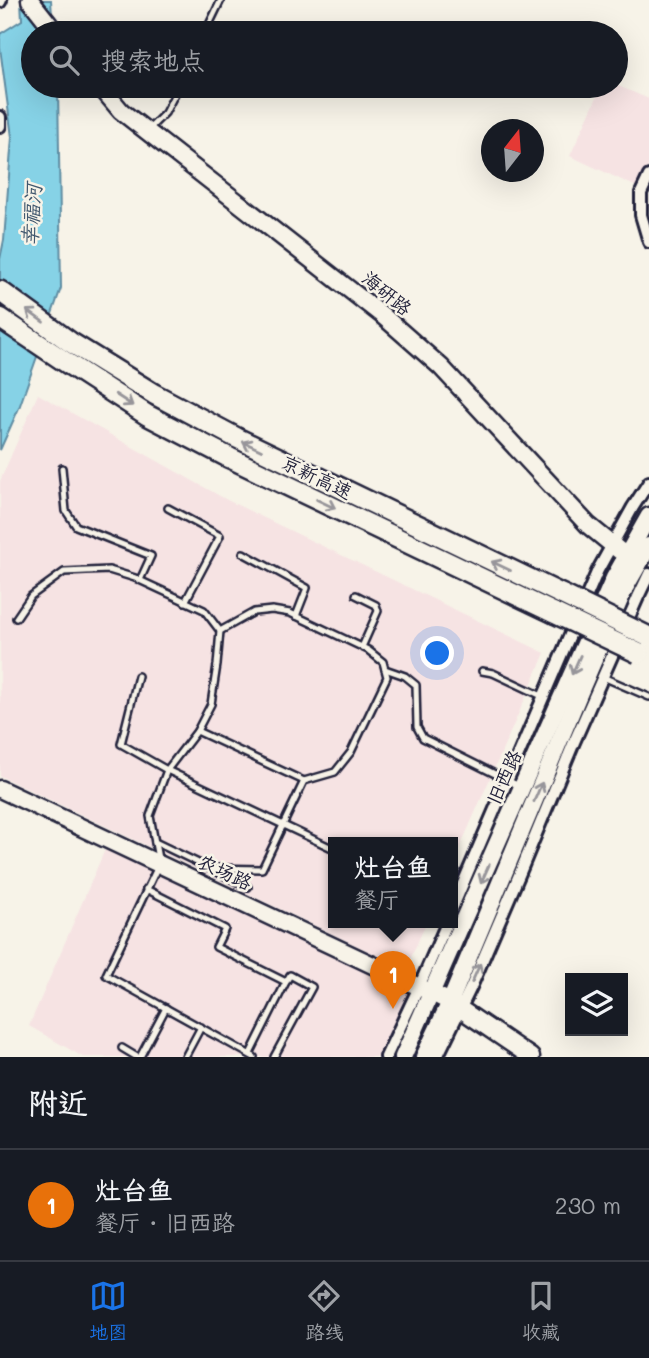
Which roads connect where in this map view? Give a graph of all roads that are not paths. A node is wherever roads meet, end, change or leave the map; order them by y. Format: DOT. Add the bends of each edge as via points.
graph roads {
  1 [pos="30,0"];
  2 [pos="221,0"];
  3 [pos="46,21"];
  4 [pos="211,21"];
  5 [pos="110,98"];
  6 [pos="173,98"];
  7 [pos="0,117"];
  8 [pos="0,126"];
  9 [pos="146,131"];
  10 [pos="649,176"];
  11 [pos="649,242"];
  12 [pos="0,291"];
  13 [pos="0,318"];
  14 [pos="62,468"];
  15 [pos="649,482"];
  16 [pos="168,508"];
  17 [pos="649,516"];
  18 [pos="612,545"];
  19 [pos="649,546"];
  20 [pos="243,553"];
  21 [pos="626,556"];
  22 [pos="649,575"];
  23 [pos="140,580"];
  24 [pos="356,595"];
  25 [pos="185,602"];
  26 [pos="558,604"];
  27 [pos="296,616"];
  28 [pos="16,618"];
  29 [pos="220,631"];
  30 [pos="646,646"];
  31 [pos="362,647"];
  32 [pos="385,669"];
  33 [pos="482,671"];
  34 [pos="138,676"];
  35 [pos="603,677"];
  36 [pos="544,697"];
  37 [pos="649,697"];
  38 [pos="197,731"];
  39 [pos="167,770"];
  40 [pos="304,781"];
  41 [pos="515,784"];
  42 [pos="0,789"];
  43 [pos="284,825"];
  44 [pos="155,842"];
  45 [pos="328,846"];
  46 [pos="159,864"];
  47 [pos="209,868"];
  48 [pos="248,887"];
  49 [pos="146,889"];
  50 [pos="458,907"];
  51 [pos="445,928"];
  52 [pos="450,928"];
  53 [pos="286,982"];
  54 [pos="426,990"];
  55 [pos="455,1005"];
  56 [pos="166,1008"];
  57 [pos="201,1027"];
  58 [pos="122,1048"];
  59 [pos="240,1049"];
  60 [pos="252,1056"];
  61 [pos="138,1057"];
  62 [pos="185,1057"];
  63 [pos="236,1057"];
  64 [pos="274,1057"];
  65 [pos="386,1057"];
  66 [pos="404,1057"];
  67 [pos="424,1057"];
  68 [pos="437,1057"];
  69 [pos="531,1057"];
  1 -- 3 [label="street"];
  2 -- 4 [label="lane"];
  5 -- 9 [label="street, 海研路"];
  6 -- 9 [label="lane"];
  7 -- 8 [label="street"];
  9 -- 18 [label="street, 海研路" via="382,315 441,367"];
  10 -- 11 [label="street" via="641,192 641,215"];
  26 -- 12 [label="highway, 京新高速, one-way" via="154,394"];
  13 -- 26 [label="highway, 京新高速, one-way" via="147,415 230,458"];
  14 -- 23 [label="lane" via="66,510 76,526 151,556"];
  15 -- 18 [label="street"];
  16 -- 25 [label="lane" via="220,536"];
  17 -- 21 [label="street, 旧西路"];
  18 -- 21 [label="street, 海研路"];
  18 -- 36 [label="street"];
  55 -- 19 [label="street, 旧西路, one-way" via="615,611"];
  20 -- 27 [label="lane" via="307,588"];
  21 -- 41 [label="street, 旧西路, one-way"];
  22 -- 35 [label="street"];
  23 -- 25 [label="lane"];
  23 -- 28 [label="lane" via="109,570 64,572 31,596"];
  24 -- 31 [label="lane" via="376,605 378,611"];
  25 -- 29 [label="lane" via="204,610"];
  26 -- 30 [label="highway, 京新高速, bridge"];
  27 -- 29 [label="lane" via="272,610 254,612"];
  27 -- 31 [label="lane"];
  29 -- 38 [label="lane" via="211,704"];
  31 -- 32 [label="lane" via="383,662"];
  32 -- 40 [label="lane" via="387,677 351,752 335,772"];
  32 -- 41 [label="lane" via="416,685 417,727 423,738"];
  33 -- 36 [label="lane"];
  34 -- 39 [label="lane" via="121,744"];
  35 -- 37 [label="lane"];
  55 -- 35 [label="street, one-way" via="471,987"];
  36 -- 41 [label="street"];
  38 -- 39 [label="lane"];
  38 -- 40 [label="lane"];
  39 -- 43 [label="lane"];
  39 -- 44 [label="lane" via="150,816"];
  40 -- 43 [label="lane"];
  41 -- 50 [label="street, 旧西路, one-way"];
  42 -- 46 [label="street, 农场路"];
  43 -- 45 [label="lane"];
  43 -- 47 [label="lane" via="262,869"];
  44 -- 46 [label="lane"];
  44 -- 47 [label="lane"];
  46 -- 49 [label="lane"];
  46 -- 54 [label="street, 农场路"];
  47 -- 48 [label="lane"];
  49 -- 53 [label="lane" via="225,929 216,947"];
  49 -- 56 [label="lane" via="106,975"];
  51 -- 54 [label="street"];
  52 -- 54 [label="street, 旧西路"];
  53 -- 60 [label="lane"];
  53 -- 64 [label="lane" via="290,975 312,987"];
  54 -- 55 [label="street, 农场路"];
  54 -- 65 [label="street"];
  54 -- 66 [label="street, 旧西路"];
  55 -- 67 [label="street, 旧西路"];
  55 -- 68 [label="street"];
  55 -- 69 [label="street, 农场路"];
  56 -- 57 [label="lane"];
  56 -- 61 [label="lane"];
  57 -- 59 [label="lane"];
  57 -- 62 [label="lane"];
  58 -- 61 [label="lane"];
  59 -- 60 [label="lane"];
  59 -- 63 [label="lane"];
}
